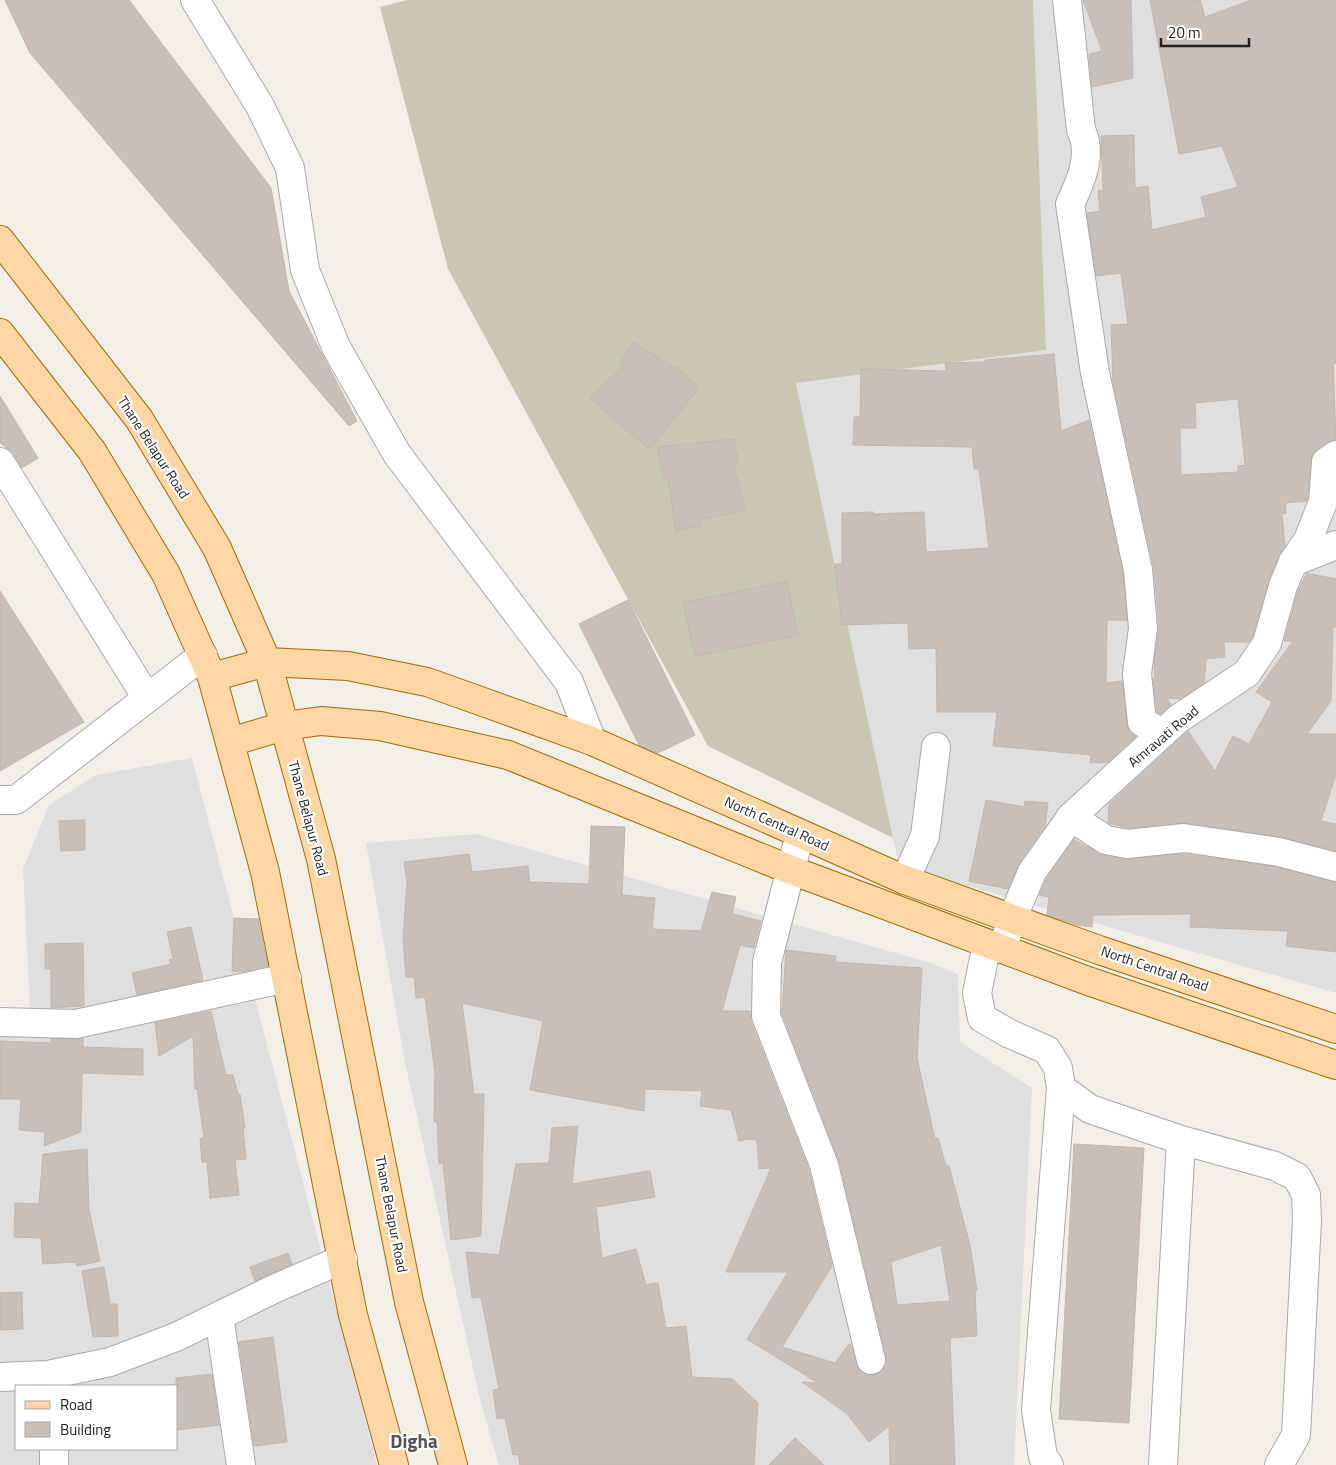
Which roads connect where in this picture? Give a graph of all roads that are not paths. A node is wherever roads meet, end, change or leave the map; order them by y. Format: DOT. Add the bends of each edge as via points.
graph roads {
  1 [pos="195,0"];
  2 [pos="1067,0"];
  3 [pos="0,240"];
  4 [pos="0,334"];
  5 [pos="1336,456"];
  6 [pos="0,462"];
  7 [pos="1336,545"];
  8 [pos="1292,562"];
  9 [pos="267,662"];
  10 [pos="207,666"];
  11 [pos="148,698"];
  12 [pos="284,726"];
  13 [pos="1163,733"];
  14 [pos="592,741"];
  15 [pos="230,742"];
  16 [pos="936,747"];
  17 [pos="0,800"];
  18 [pos="1071,818"];
  19 [pos="800,834"];
  20 [pos="1336,867"];
  21 [pos="791,870"];
  22 [pos="906,880"];
  23 [pos="1012,919"];
  24 [pos="995,946"];
  25 [pos="287,978"];
  26 [pos="0,1022"];
  27 [pos="1336,1029"];
  28 [pos="1336,1065"];
  29 [pos="1061,1088"];
  30 [pos="1182,1140"];
  31 [pos="343,1259"];
  32 [pos="219,1316"];
  33 [pos="871,1360"];
  34 [pos="0,1376"];
  35 [pos="49,1380"];
  36 [pos="54,1450"];
  37 [pos="54,1465"];
  38 [pos="241,1465"];
  39 [pos="394,1465"];
  40 [pos="453,1465"];
  41 [pos="1048,1465"];
  42 [pos="1163,1465"];
  43 [pos="1279,1465"];
  1 -- 14 [label="street" via="260,106 290,168 305,270 336,347 397,454 569,682"];
  2 -- 13 [label="street" via="1081,130 1087,142 1082,179 1070,204 1095,373 1138,570 1143,628 1137,674 1142,722"];
  3 -- 9 [label="main road, Thane Belapur Road" via="139,419 217,548"];
  4 -- 10 [label="main road" via="92,451 166,574"];
  5 -- 8 [label="street, Amravati Road" via="1326,462 1323,502 1308,540"];
  6 -- 11 [label="street"];
  7 -- 8 [label="street"];
  8 -- 13 [label="street, Amravati Road" via="1267,642 1247,673"];
  9 -- 10 [label="main road, North Central Road"];
  9 -- 12 [label="main road, Thane Belapur Road"];
  9 -- 14 [label="main road, North Central Road" via="348,666 427,682"];
  10 -- 11 [label="street"];
  10 -- 15 [label="main road"];
  11 -- 17 [label="street" via="16,800"];
  12 -- 15 [label="main road"];
  12 -- 21 [label="main road" via="321,721 380,726 508,754"];
  12 -- 40 [label="main road, Thane Belapur Road" via="321,859 409,1302"];
  13 -- 18 [label="street, Amravati Road"];
  14 -- 19 [label="main road, North Central Road"];
  15 -- 25 [label="main road" via="265,872"];
  16 -- 22 [label="street" via="925,836"];
  18 -- 20 [label="street" via="1106,840 1127,844 1184,838 1279,852"];
  18 -- 23 [label="street, Amravati Road" via="1032,872"];
  19 -- 21 [label="street"];
  19 -- 22 [label="main road, North Central Road"];
  21 -- 24 [label="main road"];
  21 -- 33 [label="street" via="767,962 766,1016 824,1165"];
  22 -- 23 [label="main road, North Central Road"];
  23 -- 24 [label="street, Amravati Road"];
  23 -- 27 [label="main road, North Central Road"];
  24 -- 28 [label="main road" via="1088,982"];
  24 -- 29 [label="street, Amravati Road" via="977,993 982,1018 1047,1050 1058,1068"];
  25 -- 26 [label="street" via="76,1024"];
  25 -- 31 [label="main road"];
  29 -- 30 [label="street" via="1090,1109"];
  29 -- 41 [label="street" via="1036,1410 1043,1457"];
  30 -- 42 [label="street"];
  30 -- 43 [label="street" via="1274,1166 1297,1177 1306,1195 1296,1435"];
  31 -- 32 [label="street"];
  31 -- 39 [label="main road" via="353,1315"];
  32 -- 35 [label="street" via="176,1337 110,1362"];
  32 -- 38 [label="street"];
  34 -- 35 [label="street"];
  36 -- 37 [label="street"];
}
